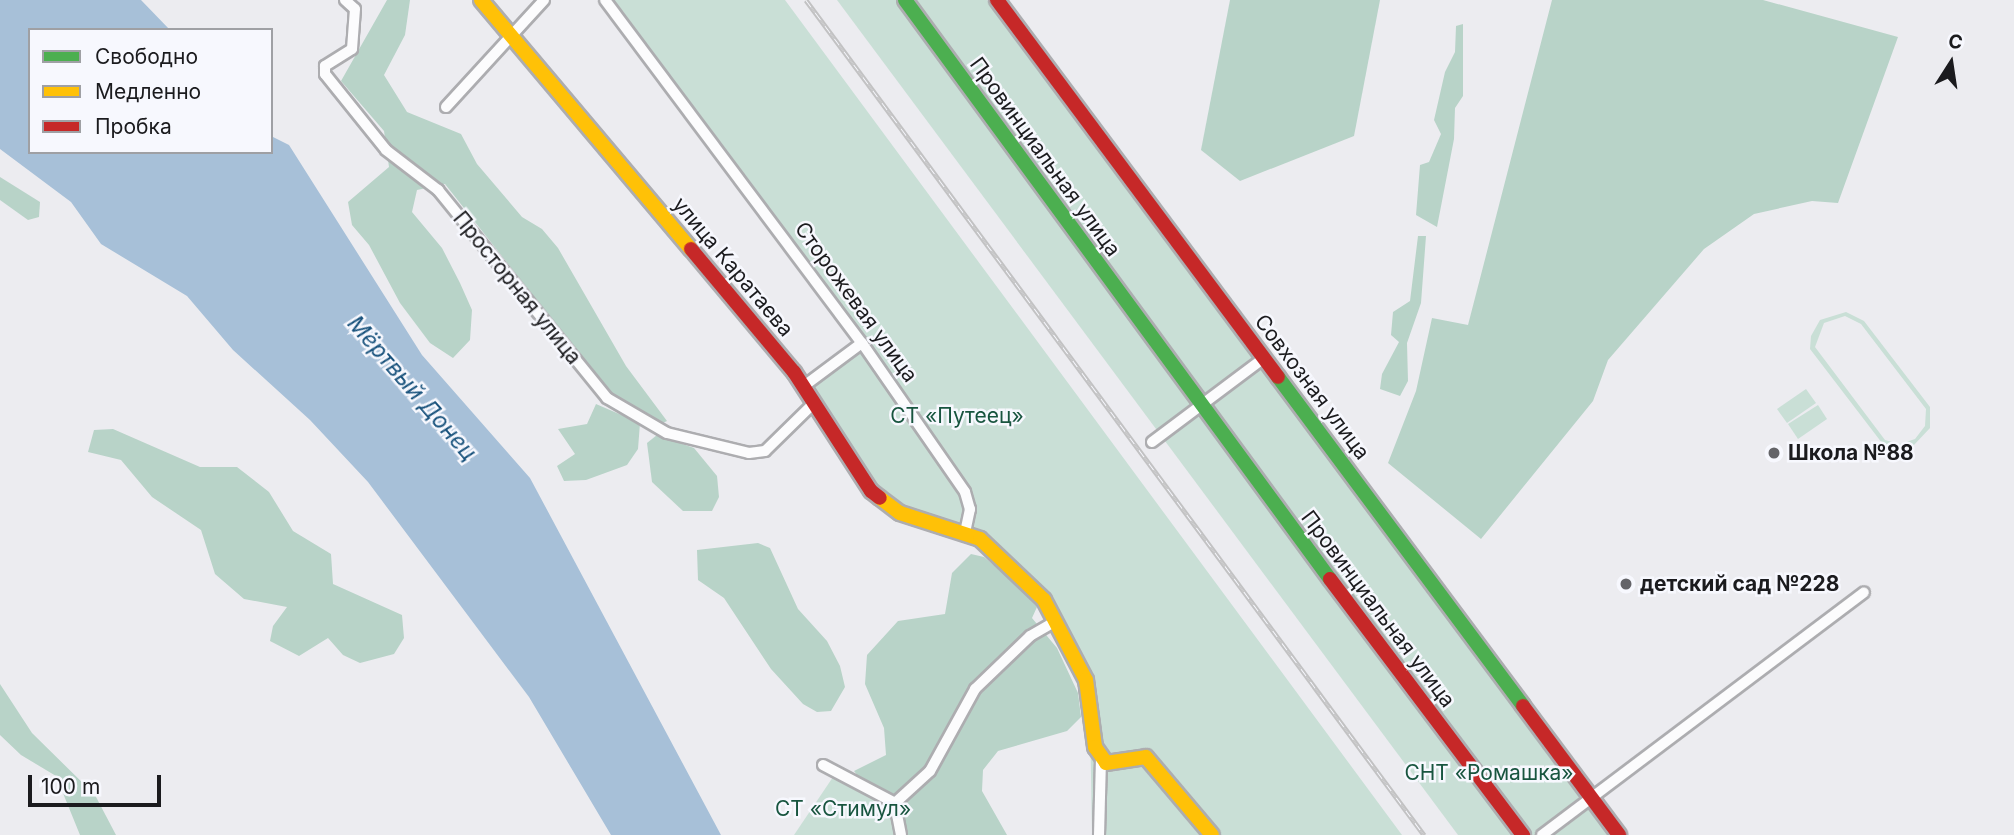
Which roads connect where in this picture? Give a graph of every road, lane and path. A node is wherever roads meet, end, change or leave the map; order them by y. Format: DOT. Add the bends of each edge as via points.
graph roads {
  1 [pos="345,0"];
  2 [pos="364,0"];
  3 [pos="481,0"];
  4 [pos="544,0"];
  5 [pos="605,0"];
  6 [pos="905,0"];
  7 [pos="997,0"];
  8 [pos="355,9"];
  9 [pos="509,36"];
  10 [pos="446,107"];
  11 [pos="862,343"];
  12 [pos="1264,358"];
  13 [pos="804,386"];
  14 [pos="815,402"];
  15 [pos="1201,407"];
  16 [pos="1152,442"];
  17 [pos="965,532"];
  18 [pos="1864,592"];
  19 [pos="1056,621"];
  20 [pos="1101,758"];
  21 [pos="823,765"];
  22 [pos="1593,798"];
  23 [pos="895,803"];
  24 [pos="1208,833"];
  25 [pos="901,835"];
  26 [pos="1099,835"];
  27 [pos="1523,835"];
  28 [pos="1542,835"];
  29 [pos="1619,835"];
  1 -- 8 [label="street"];
  2 -- 8 [label="street"];
  3 -- 9 [label="street, улица Каратаева"];
  4 -- 9 [label="street"];
  5 -- 11 [label="street, Сторожевая улица"];
  6 -- 15 [label="street, Провинциальная улица"];
  7 -- 12 [label="street, Совхозная улица"];
  8 -- 14 [label="street, Просторная улица" via="352,48 325,66 325,74 386,150 438,190 607,398 667,433 760,454"];
  9 -- 10 [label="street"];
  9 -- 13 [label="street, улица Каратаева"];
  11 -- 13 [label="street"];
  11 -- 17 [label="street, Сторожевая улица" via="965,492 970,509"];
  12 -- 15 [label="street"];
  12 -- 22 [label="street, Совхозная улица"];
  13 -- 14 [label="street, улица Каратаева"];
  14 -- 17 [label="street, улица Каратаева" via="871,491 901,513"];
  15 -- 16 [label="street"];
  15 -- 27 [label="street, Провинциальная улица"];
  17 -- 19 [label="street" via="980,539 1031,584"];
  18 -- 22 [label="street"];
  19 -- 20 [label="street" via="1086,680"];
  19 -- 23 [label="street" via="1031,636 975,689 930,771"];
  20 -- 24 [label="street" via="1112,764 1146,757"];
  20 -- 26 [label="street"];
  21 -- 23 [label="street"];
  22 -- 28 [label="street"];
  22 -- 29 [label="street, Совхозная улица"];
  23 -- 25 [label="street"];
}
